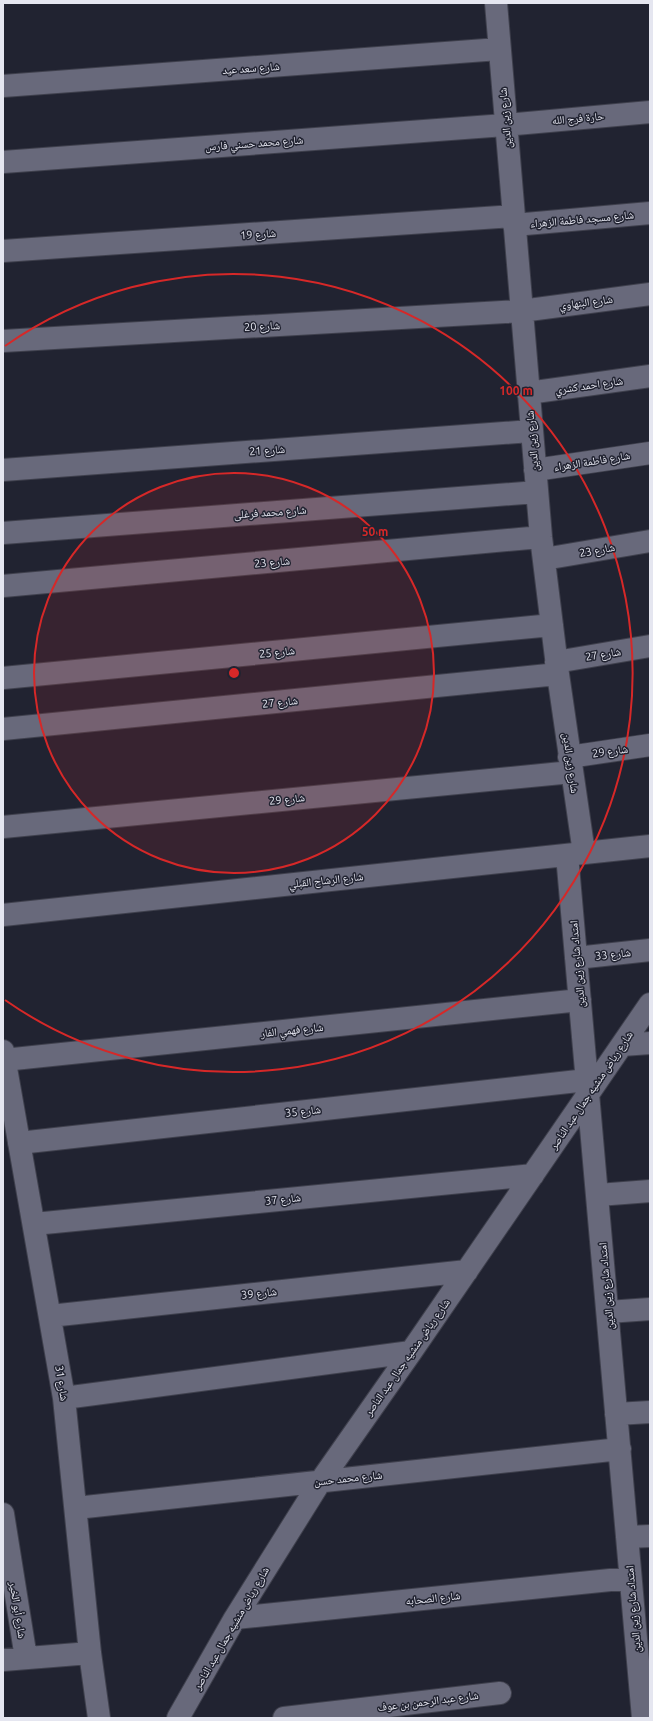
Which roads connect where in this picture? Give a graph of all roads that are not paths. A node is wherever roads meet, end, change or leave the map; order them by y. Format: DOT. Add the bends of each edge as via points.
graph roads {
  1 [pos="496,3"];
  2 [pos="499,49"];
  3 [pos="3,86"];
  4 [pos="650,112"];
  5 [pos="505,124"];
  6 [pos="3,162"];
  7 [pos="650,213"];
  8 [pos="514,221"];
  9 [pos="3,251"];
  10 [pos="650,294"];
  11 [pos="521,311"];
  12 [pos="3,341"];
  13 [pos="650,376"];
  14 [pos="528,393"];
  15 [pos="531,431"];
  16 [pos="650,453"];
  17 [pos="3,470"];
  18 [pos="535,470"];
  19 [pos="537,492"];
  20 [pos="3,533"];
  21 [pos="541,537"];
  22 [pos="650,541"];
  23 [pos="544,559"];
  24 [pos="3,586"];
  25 [pos="552,625"];
  26 [pos="650,646"];
  27 [pos="557,668"];
  28 [pos="3,678"];
  29 [pos="3,729"];
  30 [pos="650,745"];
  31 [pos="571,764"];
  32 [pos="3,827"];
  33 [pos="650,846"];
  34 [pos="576,854"];
  35 [pos="3,915"];
  36 [pos="650,950"];
  37 [pos="576,958"];
  38 [pos="580,1000"];
  39 [pos="650,1004"];
  40 [pos="650,1043"];
  41 [pos="622,1045"];
  42 [pos="4,1055"];
  43 [pos="588,1087"];
  44 [pos="19,1142"];
  45 [pos="533,1175"];
  46 [pos="650,1191"];
  47 [pos="598,1195"];
  48 [pos="34,1224"];
  49 [pos="467,1271"];
  50 [pos="650,1309"];
  51 [pos="608,1312"];
  52 [pos="50,1316"];
  53 [pos="412,1352"];
  54 [pos="64,1398"];
  55 [pos="650,1412"];
  56 [pos="616,1414"];
  57 [pos="620,1449"];
  58 [pos="320,1482"];
  59 [pos="76,1508"];
  60 [pos="3,1514"];
  61 [pos="650,1536"];
  62 [pos="627,1537"];
  63 [pos="630,1578"];
  64 [pos="235,1618"];
  65 [pos="90,1653"];
  66 [pos="26,1658"];
  67 [pos="3,1660"];
  68 [pos="500,1693"];
  69 [pos="646,1694"];
  70 [pos="99,1718"];
  71 [pos="178,1718"];
  72 [pos="284,1718"];
  73 [pos="643,1718"];
  1 -- 2 [label="street, شارع زين الدين"];
  2 -- 3 [label="street, شارع سعد عيد"];
  2 -- 5 [label="street, شارع زين الدين"];
  4 -- 5 [label="street, حارة فرج الله"];
  5 -- 6 [label="street, شارع محمد حسني فارس"];
  5 -- 8 [label="street, شارع زين الدين"];
  7 -- 8 [label="street, شارع مسجد فاطمة الزهراء"];
  8 -- 9 [label="street, شارع 19"];
  8 -- 11 [label="street, شارع زين الدين"];
  10 -- 11 [label="street, شارع البنهاوي"];
  11 -- 12 [label="street, شارع 20"];
  11 -- 14 [label="street, شارع زين الدين"];
  13 -- 14 [label="street, شارع احمد كشري"];
  14 -- 15 [label="street, شارع زين الدين"];
  15 -- 17 [label="street, شارع 21"];
  15 -- 18 [label="street, شارع زين الدين"];
  16 -- 18 [label="street, شارع فاطمة الزهراء"];
  18 -- 19 [label="street, شارع زين الدين"];
  19 -- 20 [label="street, شارع محمد فرغلى"];
  19 -- 21 [label="street, شارع زين الدين"];
  21 -- 23 [label="street, شارع زين الدين"];
  21 -- 24 [label="street, شارع 23"];
  22 -- 23 [label="street, شارع 23"];
  23 -- 25 [label="street, شارع زين الدين"];
  25 -- 27 [label="street, شارع زين الدين"];
  25 -- 28 [label="street, شارع 25"];
  26 -- 27 [label="street, شارع 27"];
  27 -- 29 [label="street, شارع 27"];
  27 -- 31 [label="street, شارع زين الدين"];
  30 -- 31 [label="street, شارع 29"];
  31 -- 32 [label="street, شارع 29"];
  31 -- 34 [label="street, شارع زين الدين"];
  33 -- 34 [label="street, شارع الرشاح القبلي"];
  34 -- 35 [label="street, شارع الرشاح القبلي"];
  34 -- 37 [label="street, امتداد شارع زين الدين"];
  36 -- 37 [label="street, شارع 33"];
  37 -- 38 [label="street, امتداد شارع زين الدين"];
  38 -- 42 [label="street, شارع فهمي الفار"];
  38 -- 43 [label="street, امتداد شارع زين الدين"];
  39 -- 41 [label="street, شارع رياض منشيه جمال عبد الناصر"];
  40 -- 41 [label="street"];
  41 -- 43 [label="street, شارع رياض منشيه جمال عبد الناصر"];
  42 -- 44 [label="street, شارع 31"];
  43 -- 44 [label="street, شارع 35"];
  43 -- 45 [label="street, شارع رياض منشيه جمال عبد الناصر"];
  43 -- 47 [label="street, امتداد شارع زين الدين"];
  44 -- 48 [label="street, شارع 31"];
  45 -- 48 [label="street, شارع 37"];
  45 -- 49 [label="street, شارع رياض منشيه جمال عبد الناصر"];
  46 -- 47 [label="street"];
  47 -- 51 [label="street, امتداد شارع زين الدين"];
  48 -- 52 [label="street, شارع 31"];
  49 -- 52 [label="street, شارع 39"];
  49 -- 53 [label="street, شارع رياض منشيه جمال عبد الناصر"];
  50 -- 51 [label="street"];
  51 -- 56 [label="street, امتداد شارع زين الدين"];
  52 -- 54 [label="street, شارع 31"];
  53 -- 54 [label="street"];
  53 -- 58 [label="street, شارع رياض منشيه جمال عبد الناصر"];
  54 -- 59 [label="street, شارع 31"];
  55 -- 56 [label="street"];
  56 -- 57 [label="street, امتداد شارع زين الدين"];
  57 -- 58 [label="street, شارع محمد حسن"];
  57 -- 62 [label="street, امتداد شارع زين الدين"];
  58 -- 59 [label="street, شارع محمد حسن"];
  58 -- 64 [label="street, شارع رياض منشيه جمال عبد الناصر"];
  59 -- 65 [label="street, شارع 31"];
  60 -- 66 [label="street, شارع أبو الخير"];
  61 -- 62 [label="street"];
  62 -- 63 [label="street, امتداد شارع زين الدين"];
  63 -- 64 [label="street, شارع الصحابه"];
  63 -- 69 [label="street, امتداد شارع زين الدين"];
  64 -- 71 [label="street, شارع رياض منشيه جمال عبد الناصر"];
  65 -- 66 [label="street"];
  65 -- 70 [label="street, شارع 31"];
  66 -- 67 [label="street"];
  68 -- 72 [label="street, شارع عبد الرحمن بن عوف"];
  69 -- 73 [label="street, امتداد شارع زين الدين"];
}
